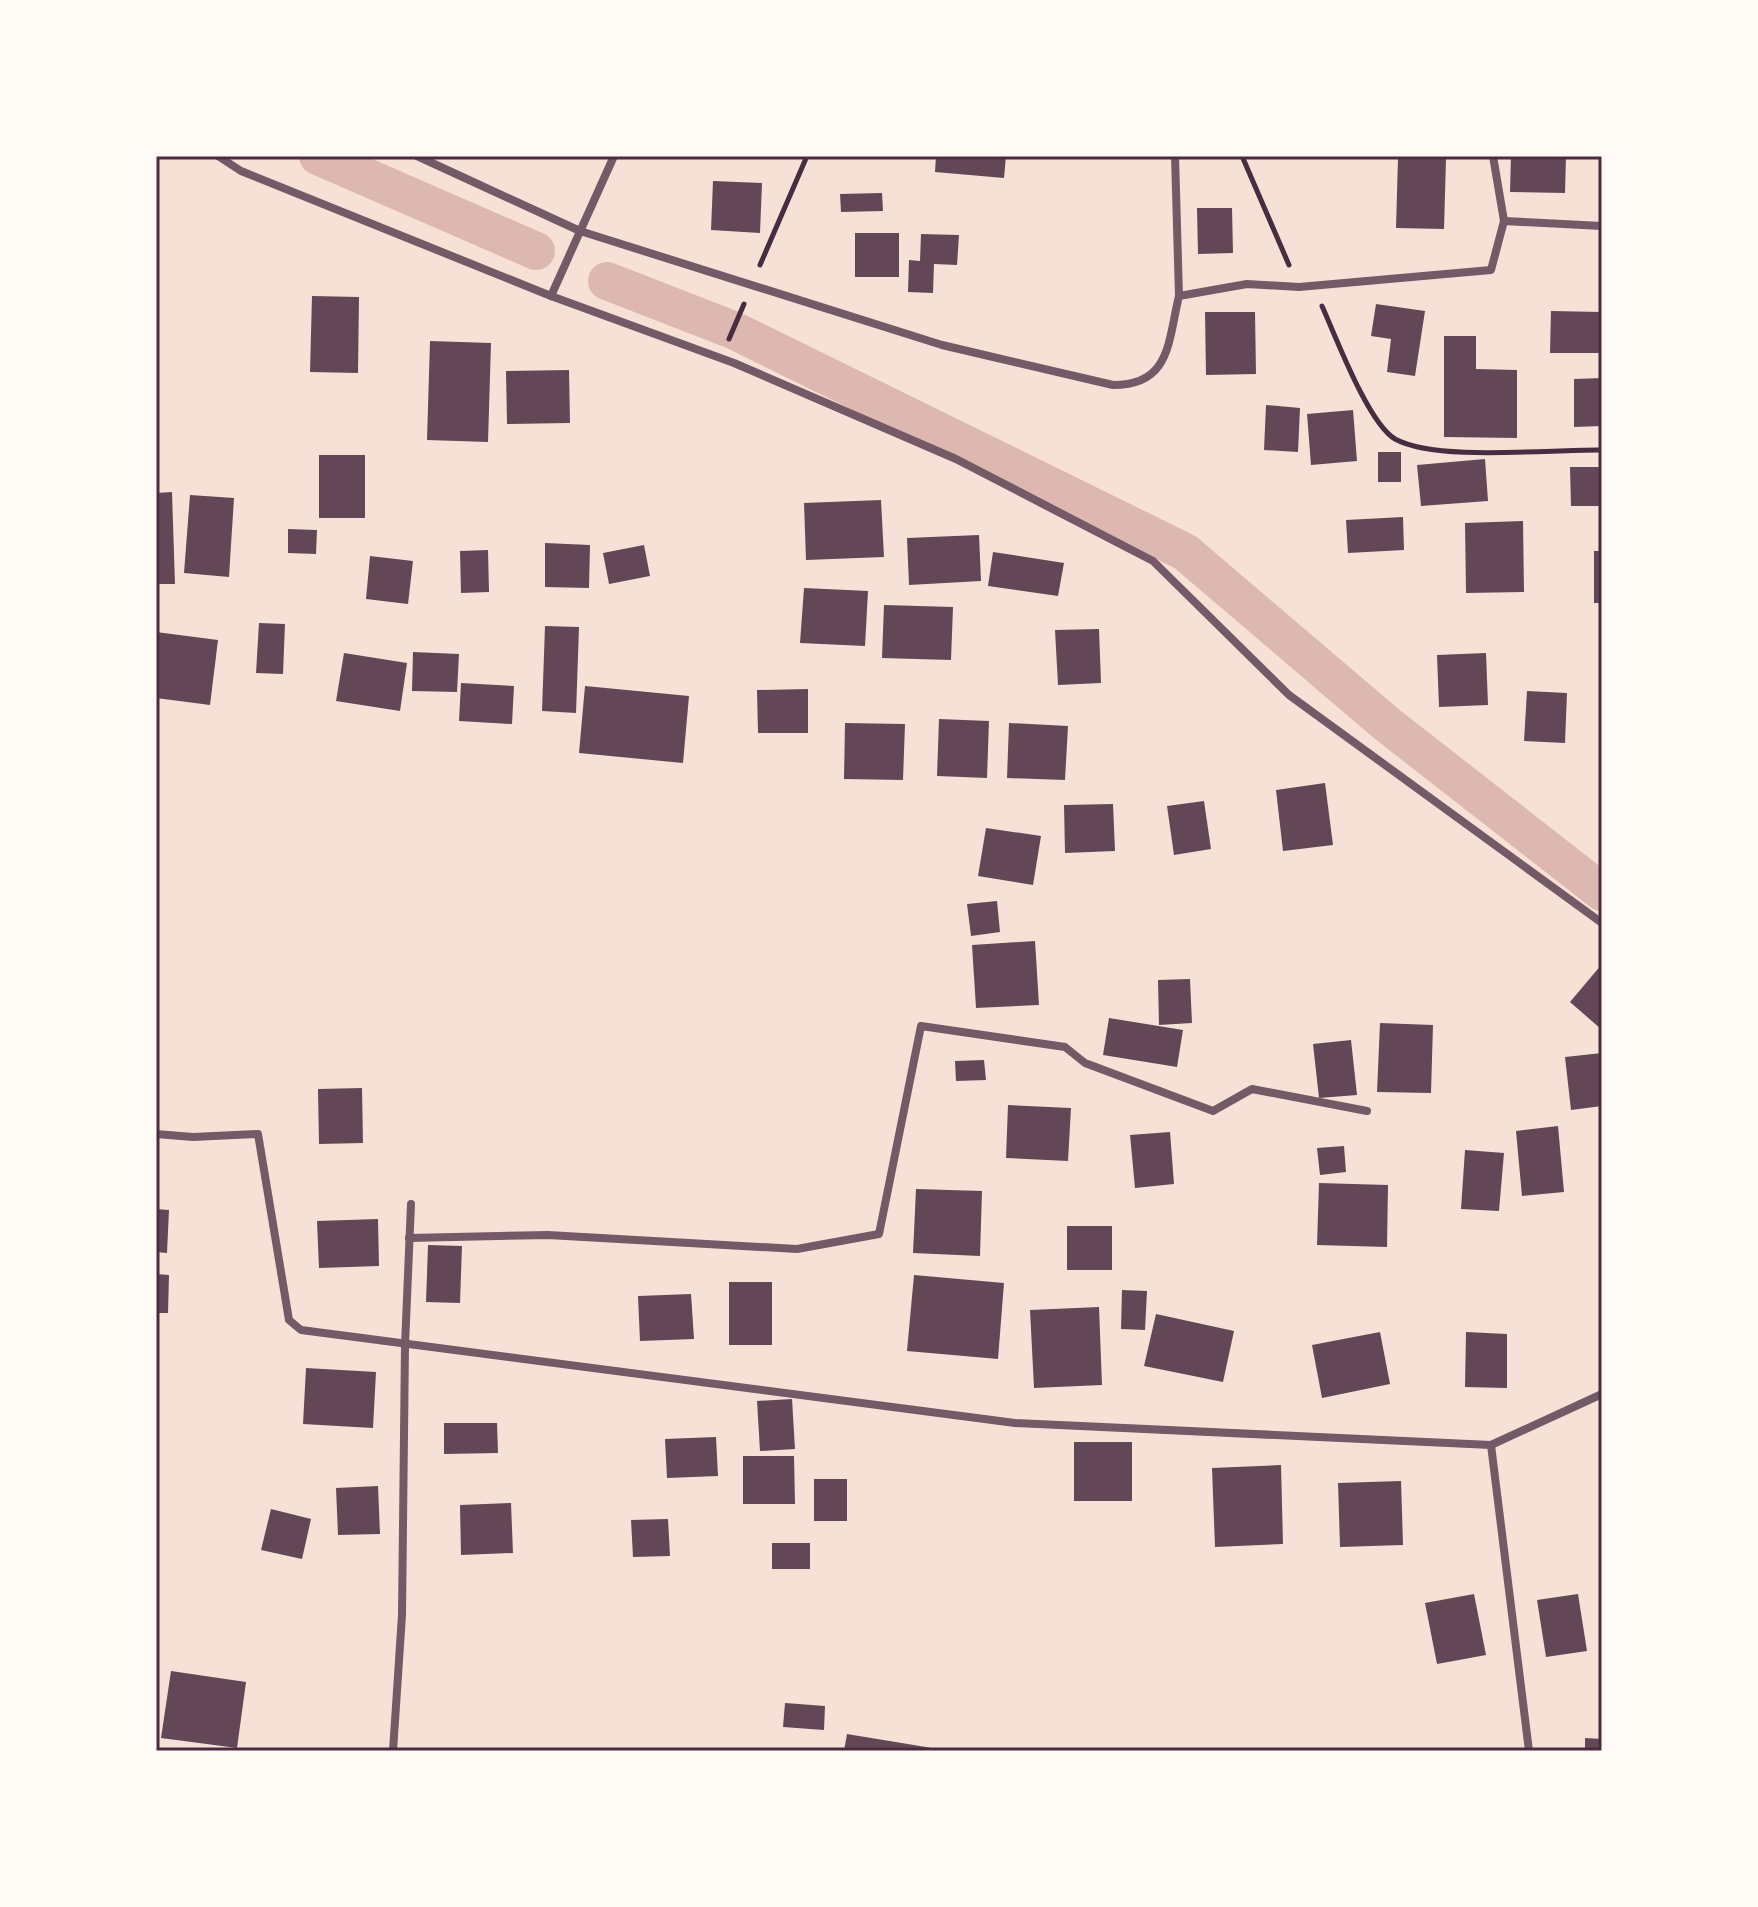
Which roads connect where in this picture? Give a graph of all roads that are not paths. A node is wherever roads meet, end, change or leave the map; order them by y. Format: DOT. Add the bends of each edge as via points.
graph roads {
  1 [pos="218,156"];
  2 [pos="417,156"];
  3 [pos="614,156"];
  4 [pos="1175,156"];
  5 [pos="1493,156"];
  6 [pos="1504,221"];
  7 [pos="1602,226"];
  8 [pos="580,231"];
  9 [pos="551,296"];
  10 [pos="1179,296"];
  11 [pos="1602,923"];
  12 [pos="1367,1111"];
  13 [pos="156,1134"];
  14 [pos="411,1204"];
  15 [pos="409,1238"];
  16 [pos="405,1345"];
  17 [pos="1602,1394"];
  18 [pos="1491,1445"];
  19 [pos="393,1751"];
  20 [pos="1529,1751"];
  1 -- 9 [label="street" via="241,171"];
  2 -- 8 [label="street"];
  3 -- 8 [label="street"];
  4 -- 10 [label="street"];
  5 -- 6 [label="street"];
  6 -- 7 [label="street"];
  6 -- 10 [label="street" via="1491,270 1299,287 1247,284"];
  8 -- 9 [label="street"];
  8 -- 10 [label="street" via="942,345 1113,385 1141,382 1162,365"];
  9 -- 11 [label="street" via="719,359 956,459 1153,561 1289,695"];
  12 -- 15 [label="street" via="1252,1089 1213,1111 1085,1063 1065,1047 921,1026 879,1234 797,1249 548,1235"];
  13 -- 16 [label="street" via="258,1134 289,1320 301,1330"];
  14 -- 15 [label="street"];
  15 -- 16 [label="street"];
  16 -- 18 [label="street" via="1015,1423"];
  16 -- 19 [label="street" via="402,1615"];
  17 -- 18 [label="street"];
  18 -- 20 [label="street"];
}
